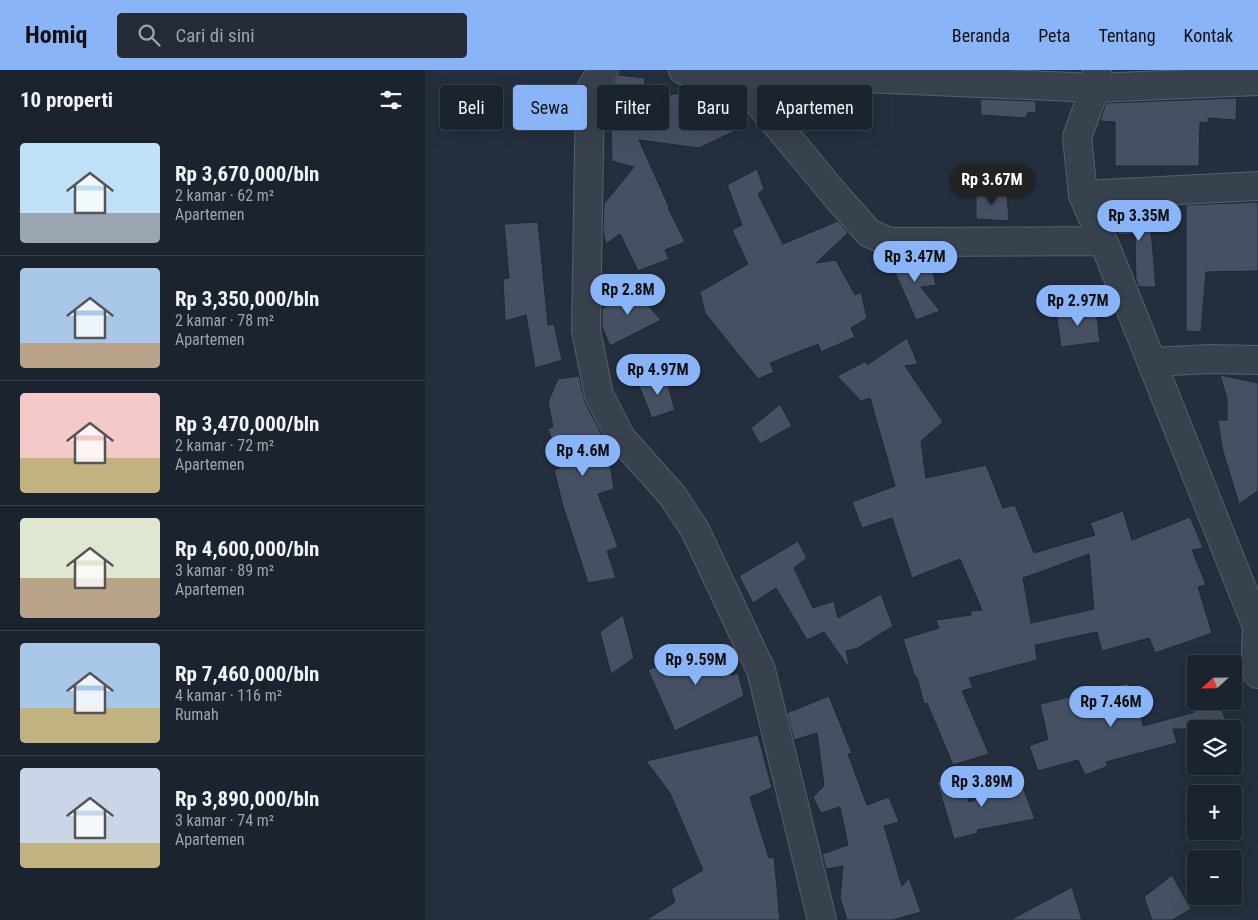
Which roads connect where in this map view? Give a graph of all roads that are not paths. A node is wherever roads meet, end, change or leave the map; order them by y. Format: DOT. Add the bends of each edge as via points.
graph roads {
  1 [pos="604,70"];
  2 [pos="683,70"];
  3 [pos="733,72"];
  4 [pos="1096,79"];
  5 [pos="1258,81"];
  6 [pos="1258,186"];
  7 [pos="1083,195"];
  8 [pos="1103,241"];
  9 [pos="1258,360"];
  10 [pos="1152,362"];
  11 [pos="1257,629"];
  12 [pos="1258,674"];
  13 [pos="822,920"];
  1 -- 13 [label="street" via="590,91 586,322 599,395 621,438 672,495 695,530 761,670"];
  2 -- 3 [label="street"];
  3 -- 4 [label="street"];
  3 -- 8 [label="street" via="869,233 889,242"];
  4 -- 5 [label="street"];
  4 -- 7 [label="street" via="1077,137"];
  6 -- 7 [label="street"];
  7 -- 8 [label="street"];
  8 -- 10 [label="street"];
  9 -- 10 [label="street"];
  10 -- 11 [label="street"];
  11 -- 12 [label="street"];
}
